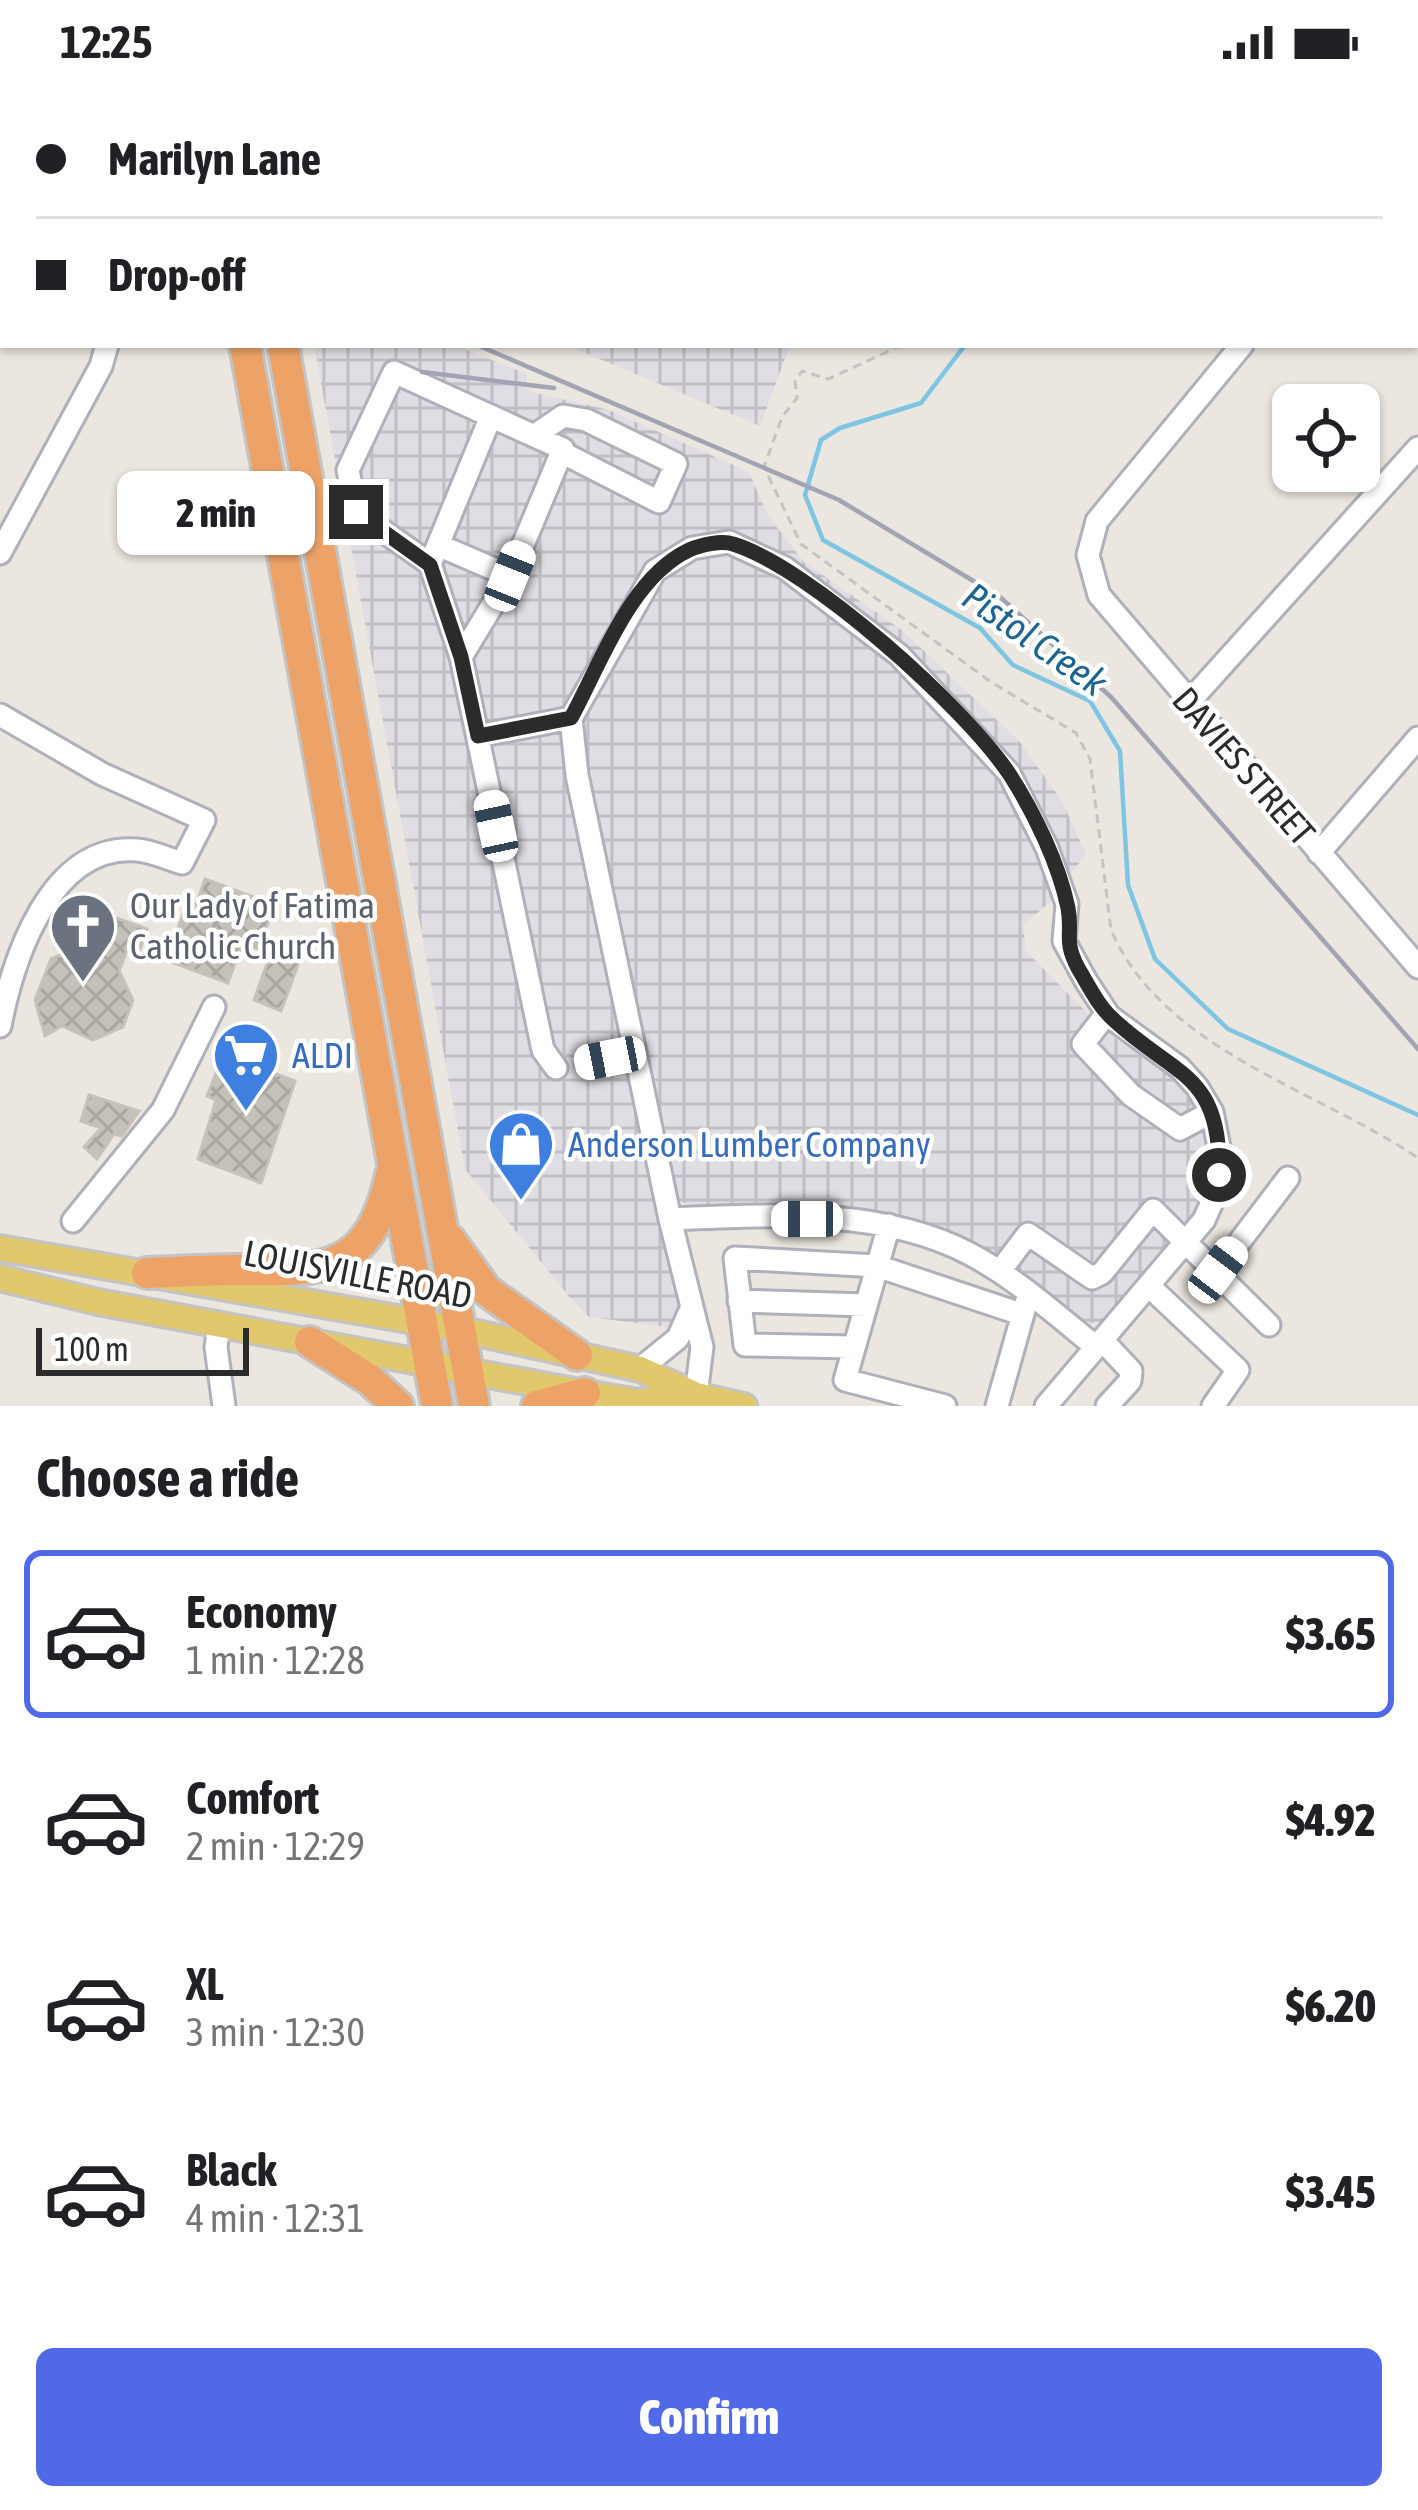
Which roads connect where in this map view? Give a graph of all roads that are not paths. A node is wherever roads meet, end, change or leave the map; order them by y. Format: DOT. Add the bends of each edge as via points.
graph roads {
  1 [pos="102,348"];
  2 [pos="246,348"];
  3 [pos="284,348"];
  4 [pos="1239,348"];
  5 [pos="491,416"];
  6 [pos="534,436"];
  7 [pos="1418,448"];
  8 [pos="561,452"];
  9 [pos="0,553"];
  10 [pos="434,555"];
  11 [pos="510,576"];
  12 [pos="461,657"];
  13 [pos="1189,702"];
  14 [pos="0,715"];
  15 [pos="571,718"];
  16 [pos="478,736"];
  17 [pos="1418,738"];
  18 [pos="1319,853"];
  19 [pos="1418,967"];
  20 [pos="214,1006"];
  21 [pos="1107,1013"];
  22 [pos="0,1026"];
  23 [pos="634,1053"];
  24 [pos="587,1062"];
  25 [pos="556,1068"];
  26 [pos="1212,1112"];
  27 [pos="394,1164"];
  28 [pos="1288,1178"];
  29 [pos="670,1219"];
  30 [pos="73,1221"];
  31 [pos="889,1225"];
  32 [pos="443,1232"];
  33 [pos="1189,1241"];
  34 [pos="0,1248"];
  35 [pos="877,1266"];
  36 [pos="1218,1270"];
  37 [pos="1000,1271"];
  38 [pos="147,1273"];
  39 [pos="0,1278"];
  40 [pos="1150,1287"];
  41 [pos="1030,1292"];
  42 [pos="271,1293"];
  43 [pos="739,1301"];
  44 [pos="866,1305"];
  45 [pos="690,1311"];
  46 [pos="1022,1314"];
  47 [pos="422,1322"];
  48 [pos="1269,1325"];
  49 [pos="231,1327"];
  50 [pos="460,1328"];
  51 [pos="310,1342"];
  52 [pos="1099,1344"];
  53 [pos="854,1347"];
  54 [pos="578,1354"];
  55 [pos="430,1366"];
  56 [pos="640,1369"];
  57 [pos="467,1372"];
  58 [pos="585,1393"];
  59 [pos="696,1395"];
  60 [pos="997,1404"];
  61 [pos="224,1406"];
  62 [pos="398,1406"];
  63 [pos="437,1406"];
  64 [pos="474,1406"];
  65 [pos="537,1406"];
  66 [pos="744,1406"];
  67 [pos="945,1406"];
  68 [pos="1046,1406"];
  69 [pos="1107,1406"];
  70 [pos="1213,1406"];
  1 -- 9 [label="street"];
  2 -- 27 [label="highway"];
  3 -- 32 [label="highway"];
  4 -- 13 [label="street, DAVIES STREET" via="1124,482 1097,521 1088,555 1100,595"];
  5 -- 6 [label="street"];
  5 -- 10 [label="street"];
  5 -- 10 [label="street" via="394,372 348,470 356,512"];
  6 -- 8 [label="street"];
  6 -- 8 [label="street" via="563,416 586,420 676,464 659,502"];
  7 -- 13 [label="street"];
  8 -- 11 [label="street"];
  10 -- 11 [label="street"];
  10 -- 12 [label="street"];
  11 -- 12 [label="street"];
  12 -- 16 [label="street"];
  13 -- 18 [label="street, DAVIES STREET"];
  14 -- 22 [label="street" via="101,774 204,820 182,863 138,850 110,853 67,875 20,956"];
  15 -- 16 [label="street"];
  15 -- 21 [label="street" via="655,571 692,548 729,542 785,568 899,655 1009,773 1067,904 1064,941"];
  15 -- 23 [label="street"];
  16 -- 25 [label="street" via="543,1050"];
  17 -- 18 [label="street"];
  18 -- 19 [label="street, DAVIES STREET"];
  20 -- 30 [label="street" via="163,1110"];
  21 -- 26 [label="street" via="1180,1067"];
  21 -- 26 [label="street" via="1084,1043 1131,1094 1180,1129"];
  23 -- 24 [label="street"];
  23 -- 29 [label="street"];
  26 -- 33 [label="street" via="1216,1192"];
  27 -- 38 [label="highway" via="373,1230 341,1261 302,1272"];
  27 -- 47 [label="highway"];
  28 -- 36 [label="street"];
  29 -- 31 [label="street"];
  29 -- 45 [label="street"];
  31 -- 35 [label="street"];
  31 -- 37 [label="street"];
  32 -- 50 [label="highway"];
  32 -- 54 [label="highway" via="487,1291"];
  33 -- 36 [label="street"];
  33 -- 37 [label="street" via="1154,1210 1092,1278 1028,1234"];
  33 -- 40 [label="street"];
  34 -- 38 [label="main road, LOUISVILLE ROAD"];
  35 -- 43 [label="street" via="735,1258"];
  35 -- 44 [label="street"];
  35 -- 46 [label="street"];
  36 -- 48 [label="street"];
  37 -- 41 [label="street"];
  38 -- 42 [label="main road, LOUISVILLE ROAD"];
  39 -- 49 [label="main road, LOUISVILLE ROAD"];
  40 -- 52 [label="street"];
  40 -- 70 [label="street" via="1238,1370"];
  41 -- 46 [label="street"];
  41 -- 52 [label="street"];
  42 -- 47 [label="main road, LOUISVILLE ROAD"];
  42 -- 49 [label="main road" via="237,1304"];
  43 -- 44 [label="street"];
  43 -- 53 [label="street" via="745,1345"];
  44 -- 53 [label="street"];
  45 -- 56 [label="street" via="678,1338"];
  45 -- 59 [label="street" via="702,1347"];
  46 -- 60 [label="street"];
  47 -- 50 [label="main road, LOUISVILLE ROAD"];
  47 -- 55 [label="highway"];
  49 -- 51 [label="main road, LOUISVILLE ROAD"];
  49 -- 61 [label="street" via="220,1367"];
  50 -- 54 [label="main road, LOUISVILLE ROAD"];
  50 -- 57 [label="highway"];
  51 -- 55 [label="main road, LOUISVILLE ROAD"];
  51 -- 62 [label="highway"];
  52 -- 68 [label="street"];
  52 -- 69 [label="street" via="1131,1371"];
  53 -- 67 [label="street" via="845,1380"];
  54 -- 56 [label="main road, LOUISVILLE ROAD"];
  55 -- 57 [label="main road, LOUISVILLE ROAD"];
  55 -- 63 [label="highway"];
  56 -- 59 [label="main road, LOUISVILLE ROAD"];
  57 -- 58 [label="main road, LOUISVILLE ROAD"];
  57 -- 64 [label="highway"];
  58 -- 59 [label="main road, LOUISVILLE ROAD" via="639,1402"];
  58 -- 65 [label="highway"];
  59 -- 66 [label="main road, LOUISVILLE ROAD"];
}
